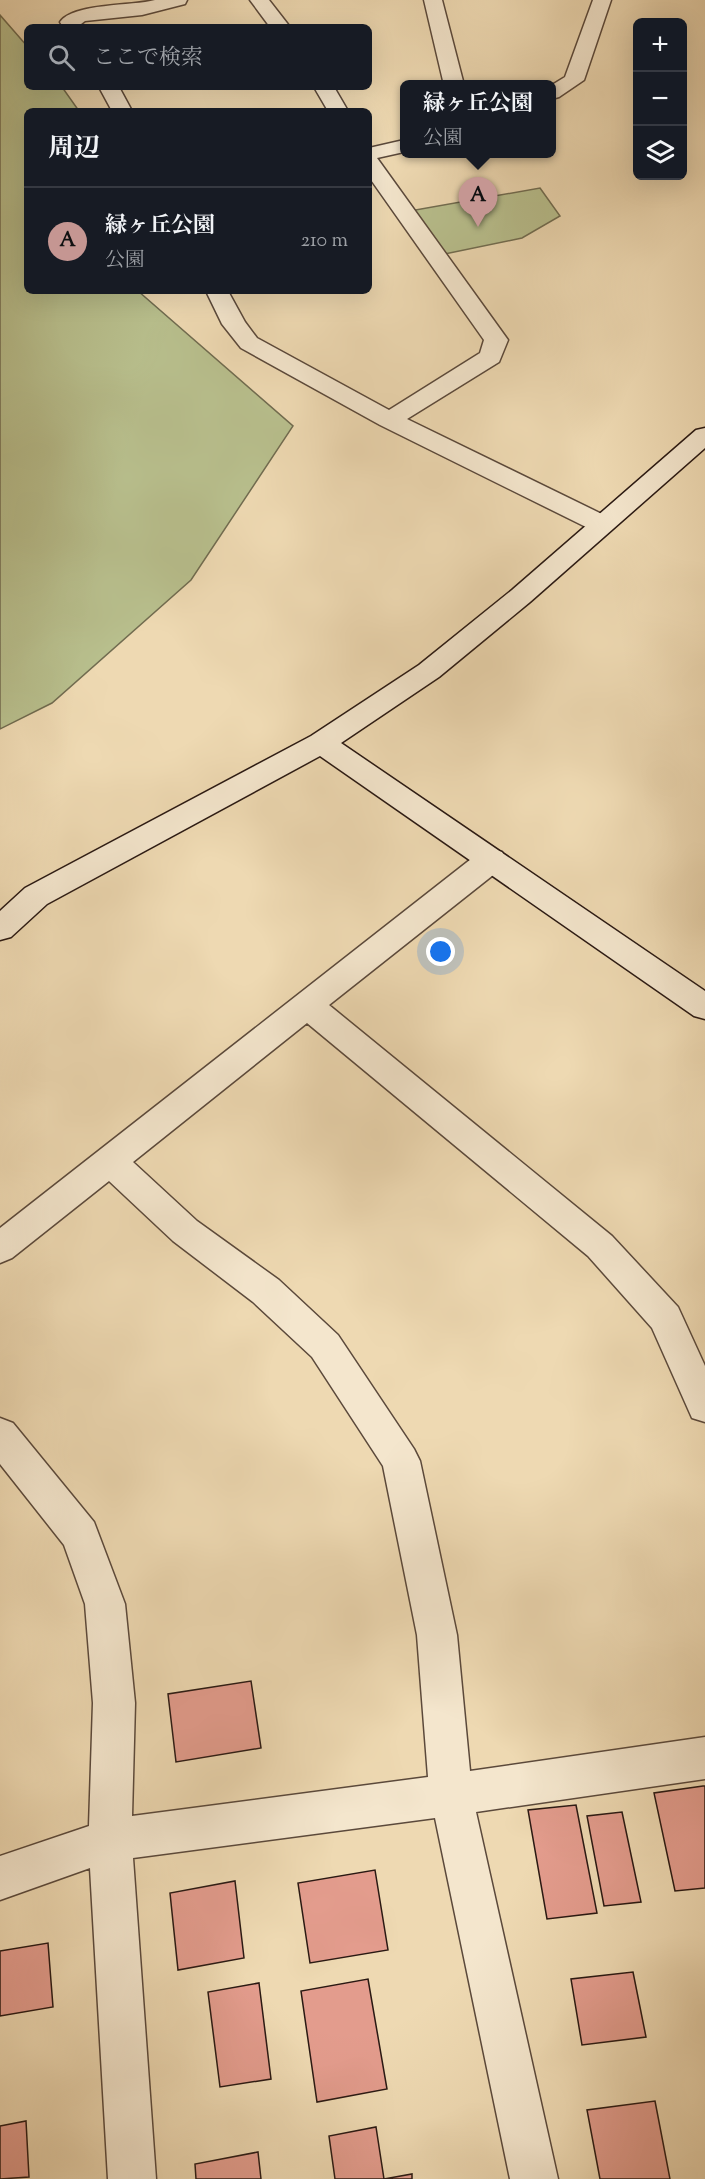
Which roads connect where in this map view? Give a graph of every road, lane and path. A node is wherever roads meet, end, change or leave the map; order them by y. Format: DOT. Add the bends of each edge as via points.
graph roads {
  1 [pos="178,0"];
  2 [pos="259,0"];
  3 [pos="433,0"];
  4 [pos="602,0"];
  5 [pos="71,24"];
  6 [pos="278,24"];
  7 [pos="453,80"];
  8 [pos="111,90"];
  9 [pos="326,90"];
  10 [pos="556,91"];
  11 [pos="120,108"];
  12 [pos="336,108"];
  13 [pos="400,147"];
  14 [pos="372,153"];
  15 [pos="372,166"];
  16 [pos="219,294"];
  17 [pos="389,420"];
  18 [pos="705,435"];
  19 [pos="601,524"];
  20 [pos="321,743"];
  21 [pos="490,861"];
  22 [pos="0,929"];
  23 [pos="308,1005"];
  24 [pos="705,1007"];
  25 [pos="111,1162"];
  26 [pos="0,1248"];
  27 [pos="705,1406"];
  28 [pos="0,1435"];
  29 [pos="705,1758"];
  30 [pos="451,1795"];
  31 [pos="110,1840"];
  32 [pos="0,1878"];
  33 [pos="132,2179"];
  34 [pos="534,2179"];
  1 -- 5 [label="street" via="142,9 81,16"];
  2 -- 6 [label="street"];
  3 -- 7 [label="street"];
  4 -- 10 [label="street" via="574,80"];
  8 -- 11 [label="street"];
  9 -- 12 [label="street"];
  13 -- 14 [label="street"];
  15 -- 17 [label="street" via="496,340 491,357"];
  16 -- 17 [label="street" via="249,343"];
  17 -- 19 [label="street"];
  18 -- 19 [label="street"];
  19 -- 20 [label="street" via="429,671"];
  20 -- 21 [label="street"];
  20 -- 22 [label="street" via="36,896"];
  21 -- 23 [label="street"];
  21 -- 24 [label="street"];
  23 -- 25 [label="street"];
  23 -- 27 [label="street" via="600,1246 665,1318"];
  25 -- 26 [label="street"];
  25 -- 30 [label="street" via="185,1231 266,1291 325,1346 401,1461 437,1635"];
  28 -- 31 [label="street" via="80,1535 105,1604 114,1703"];
  29 -- 30 [label="street"];
  30 -- 31 [label="street"];
  30 -- 34 [label="street"];
  31 -- 32 [label="street"];
  31 -- 33 [label="street"];
}
